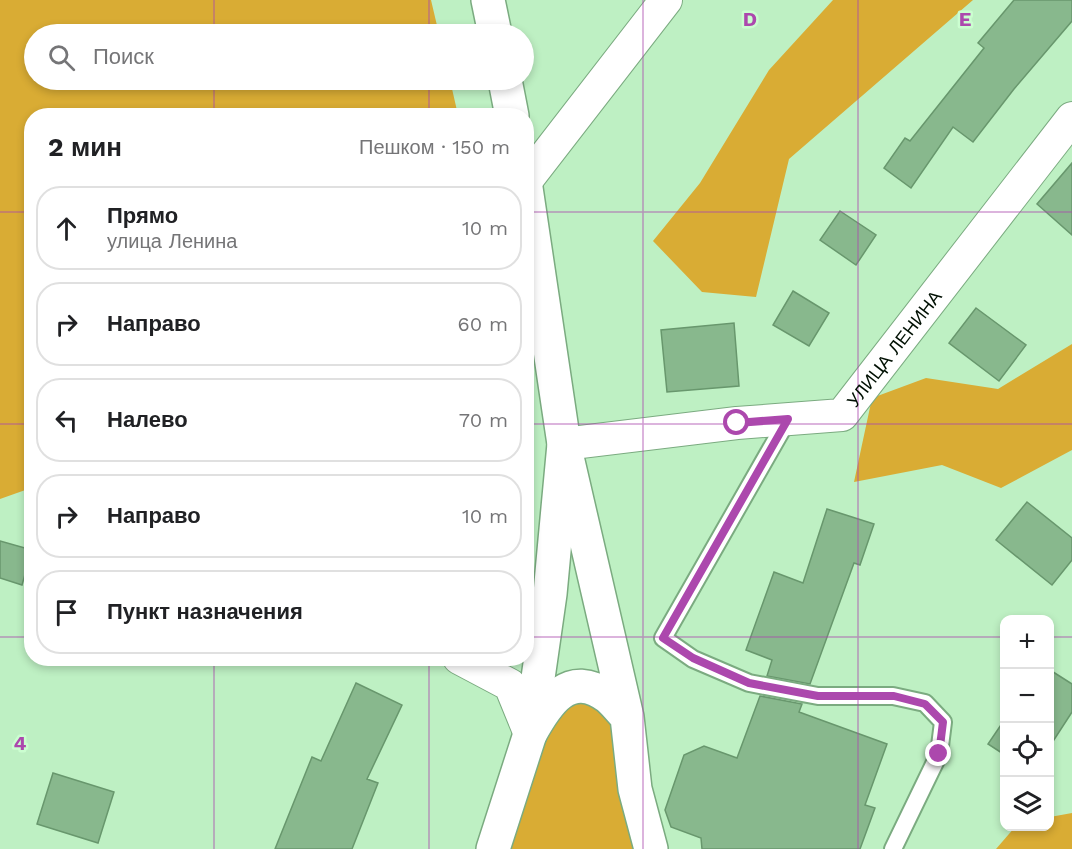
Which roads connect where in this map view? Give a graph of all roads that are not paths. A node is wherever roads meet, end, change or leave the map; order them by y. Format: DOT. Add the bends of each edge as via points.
graph roads {
  1 [pos="488,0"];
  2 [pos="666,0"];
  3 [pos="493,24"];
  4 [pos="507,90"];
  5 [pos="510,108"];
  6 [pos="1072,117"];
  7 [pos="534,171"];
  8 [pos="534,242"];
  9 [pos="788,419"];
  10 [pos="564,444"];
  11 [pos="474,666"];
  12 [pos="627,717"];
  13 [pos="530,734"];
  14 [pos="493,849"];
  15 [pos="651,849"];
  16 [pos="893,849"];
  1 -- 3 [label="main road"];
  2 -- 7 [label="street"];
  4 -- 5 [label="main road"];
  6 -- 9 [label="street, УЛИЦА ЛЕНИНА" via="842,415"];
  8 -- 10 [label="main road"];
  9 -- 10 [label="street, УЛИЦА ЛЕНИНА"];
  9 -- 16 [label="lane" via="663,638 693,658 749,683 818,696 894,696 925,704 943,722 939,754"];
  10 -- 12 [label="main road"];
  10 -- 13 [label="main road" via="550,594"];
  11 -- 13 [label="street" via="510,685"];
  12 -- 13 [label="main road" via="608,697 587,687 571,688 545,707"];
  12 -- 15 [label="main road" via="635,789"];
  13 -- 14 [label="main road"];
}
